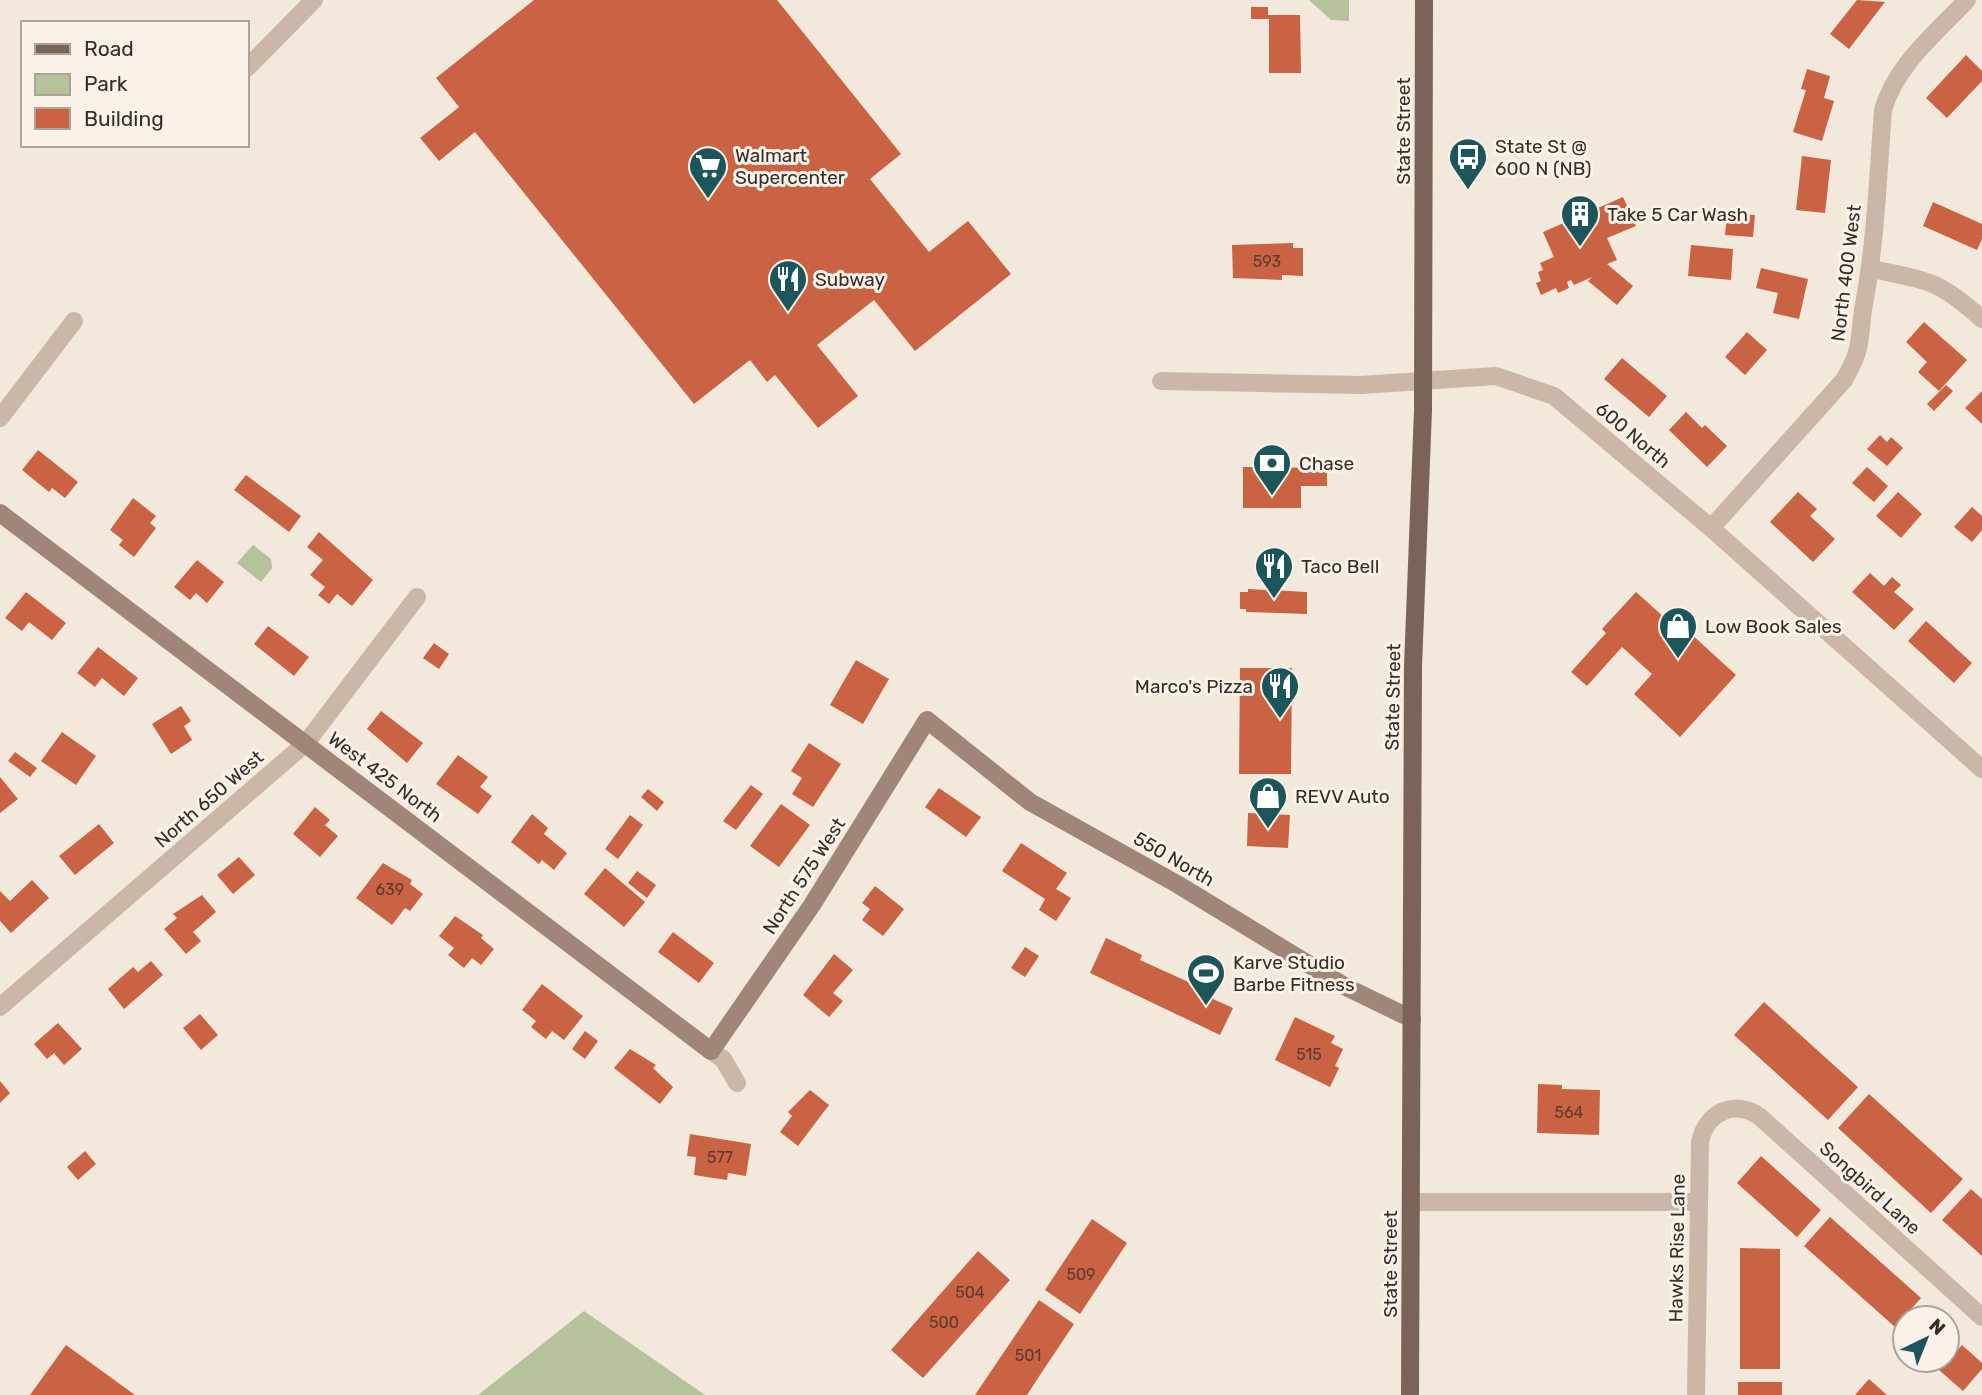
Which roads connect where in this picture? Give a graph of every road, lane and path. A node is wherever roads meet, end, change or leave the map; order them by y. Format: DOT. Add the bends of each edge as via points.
graph roads {
  1 [pos="314,0"];
  2 [pos="1424,0"];
  3 [pos="1967,0"];
  4 [pos="248,67"];
  5 [pos="1872,269"];
  6 [pos="1982,319"];
  7 [pos="74,321"];
  8 [pos="1161,381"];
  9 [pos="1422,383"];
  10 [pos="0,418"];
  11 [pos="0,513"];
  12 [pos="1711,528"];
  13 [pos="417,597"];
  14 [pos="927,720"];
  15 [pos="306,744"];
  16 [pos="1982,769"];
  17 [pos="0,1007"];
  18 [pos="1412,1019"];
  19 [pos="712,1051"];
  20 [pos="737,1083"];
  21 [pos="1722,1111"];
  22 [pos="1411,1202"];
  23 [pos="1699,1202"];
  24 [pos="1982,1317"];
  25 [pos="1410,1395"];
  26 [pos="1696,1395"];
  1 -- 4 [label="street"];
  2 -- 9 [label="main road, State Street"];
  3 -- 5 [label="street, North 400 West" via="1889,88 1883,110"];
  5 -- 6 [label="street" via="1936,284"];
  5 -- 12 [label="street, North 400 West" via="1862,340 1844,380"];
  7 -- 10 [label="street"];
  8 -- 9 [label="street, 600 North"];
  9 -- 12 [label="street, 600 North" via="1496,376 1554,396"];
  9 -- 18 [label="main road, State Street" via="1413,667"];
  11 -- 15 [label="street, West 425 North"];
  12 -- 16 [label="street, 600 North"];
  13 -- 15 [label="street, North 650 West"];
  14 -- 18 [label="street, 550 North" via="1030,802 1177,884 1346,987"];
  14 -- 19 [label="street, North 575 West" via="812,905"];
  15 -- 17 [label="street, North 650 West"];
  15 -- 19 [label="street, West 425 North"];
  18 -- 22 [label="main road, State Street"];
  19 -- 20 [label="street, West 425 North" via="723,1059"];
  21 -- 23 [label="street, Hawks Rise Lane" via="1702,1133"];
  21 -- 24 [label="street, Songbird Lane" via="1743,1109 1759,1116"];
  22 -- 23 [label="street"];
  22 -- 25 [label="main road, State Street"];
  23 -- 26 [label="street, Hawks Rise Lane"];
}
